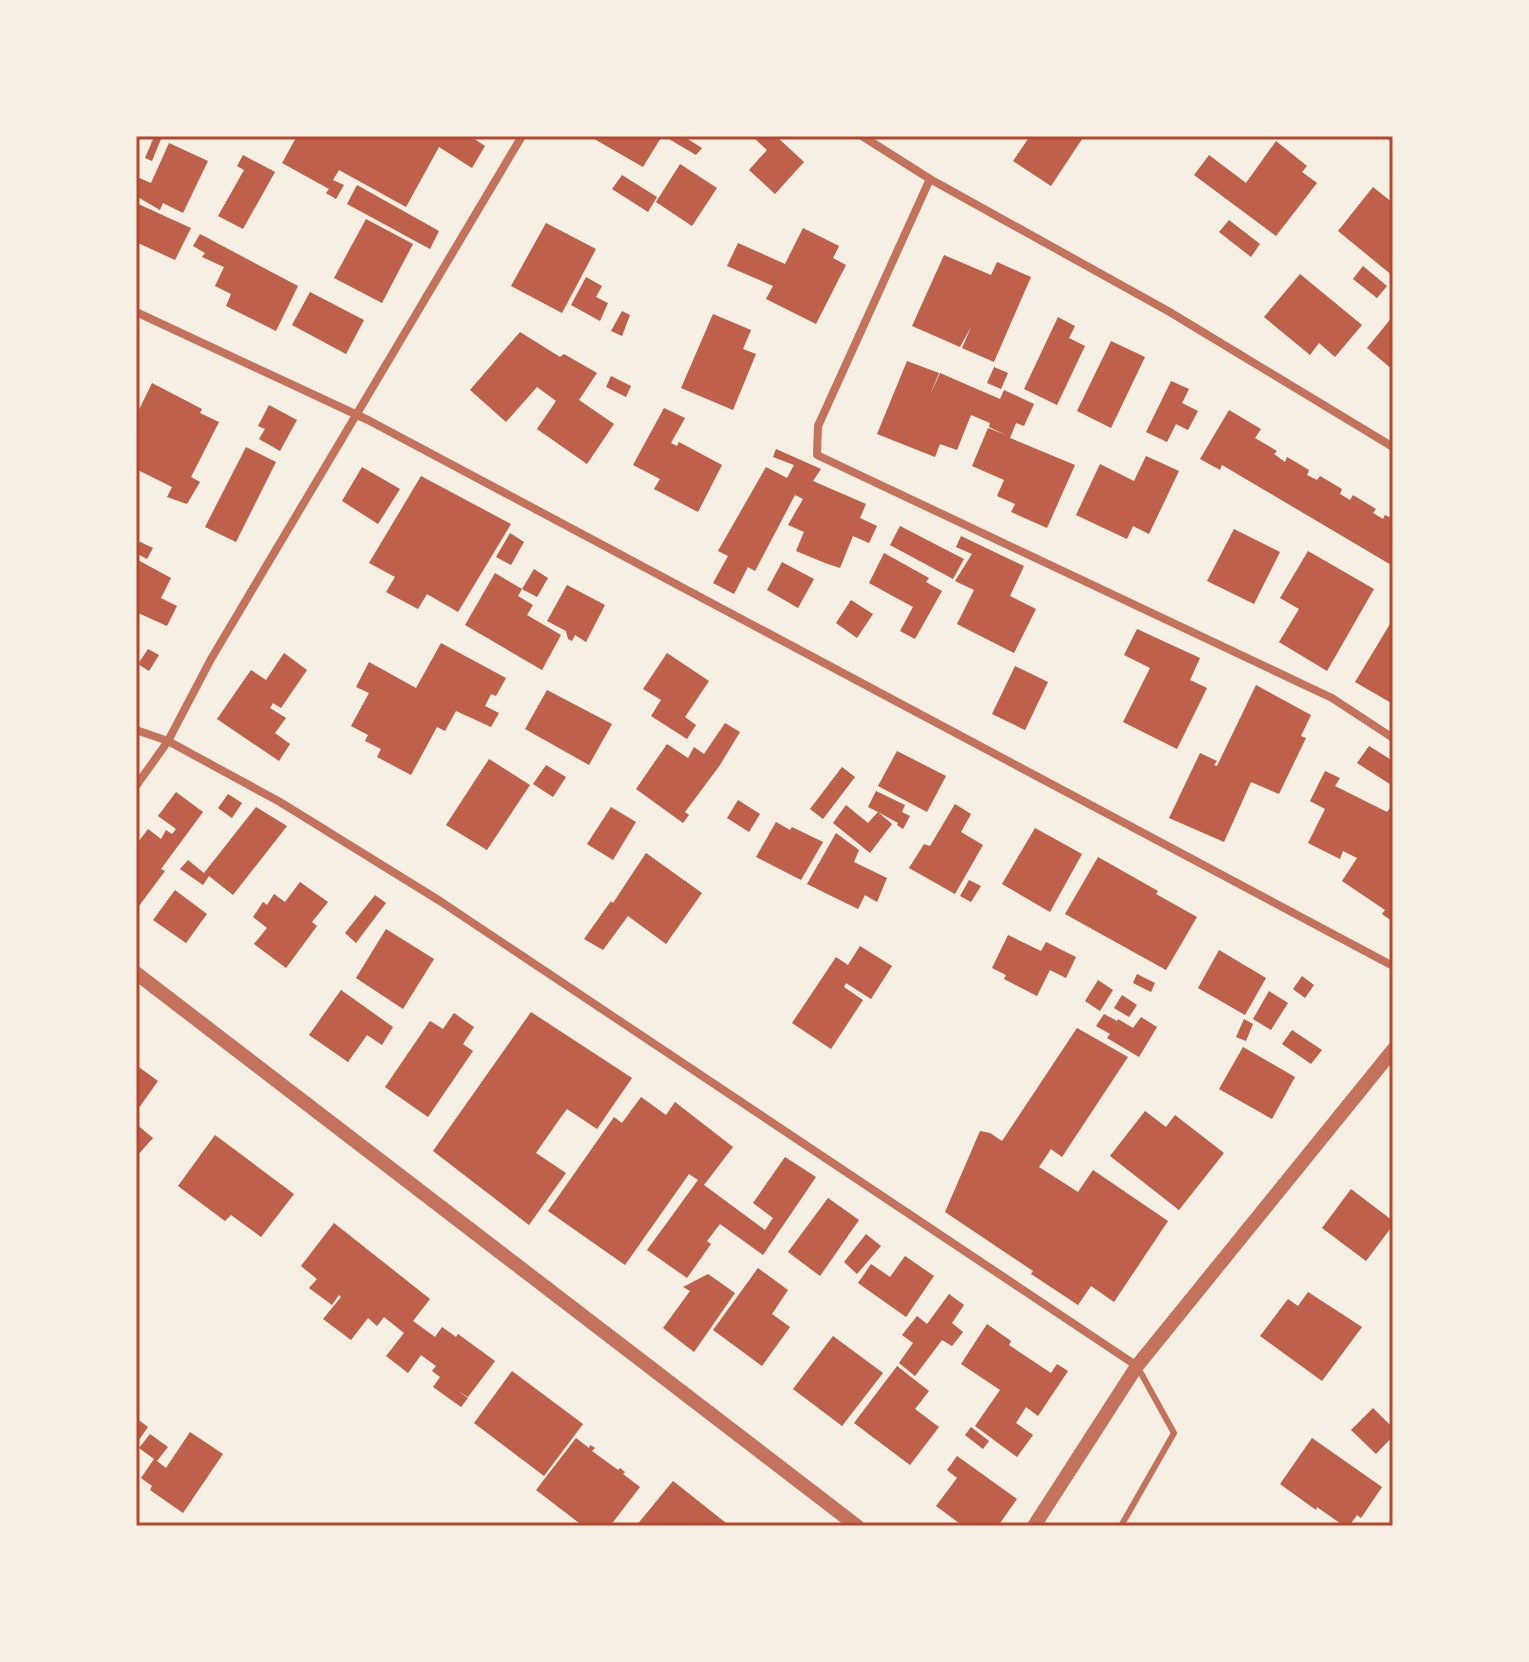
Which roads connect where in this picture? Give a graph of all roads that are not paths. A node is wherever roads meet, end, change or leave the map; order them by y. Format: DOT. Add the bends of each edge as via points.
graph roads {
  1 [pos="522,136"];
  2 [pos="862,136"];
  3 [pos="930,179"];
  4 [pos="136,312"];
  5 [pos="357,416"];
  6 [pos="1393,447"];
  7 [pos="136,730"];
  8 [pos="1393,738"];
  9 [pos="168,741"];
  10 [pos="136,786"];
  11 [pos="1393,966"];
  12 [pos="136,973"];
  13 [pos="1393,1050"];
  14 [pos="1137,1366"];
  15 [pos="857,1526"];
  16 [pos="1034,1526"];
  17 [pos="1121,1526"];
  1 -- 5 [label="street"];
  2 -- 3 [label="street"];
  3 -- 6 [label="street" via="1168,311"];
  3 -- 8 [label="street" via="818,426 817,455 1332,698"];
  4 -- 5 [label="street"];
  5 -- 9 [label="street" via="211,659"];
  5 -- 11 [label="street"];
  7 -- 9 [label="street"];
  9 -- 10 [label="street"];
  9 -- 14 [label="street" via="280,802 440,901"];
  12 -- 15 [label="street"];
  13 -- 14 [label="street"];
  14 -- 16 [label="street"];
  14 -- 17 [label="lane" via="1174,1433"];
}
